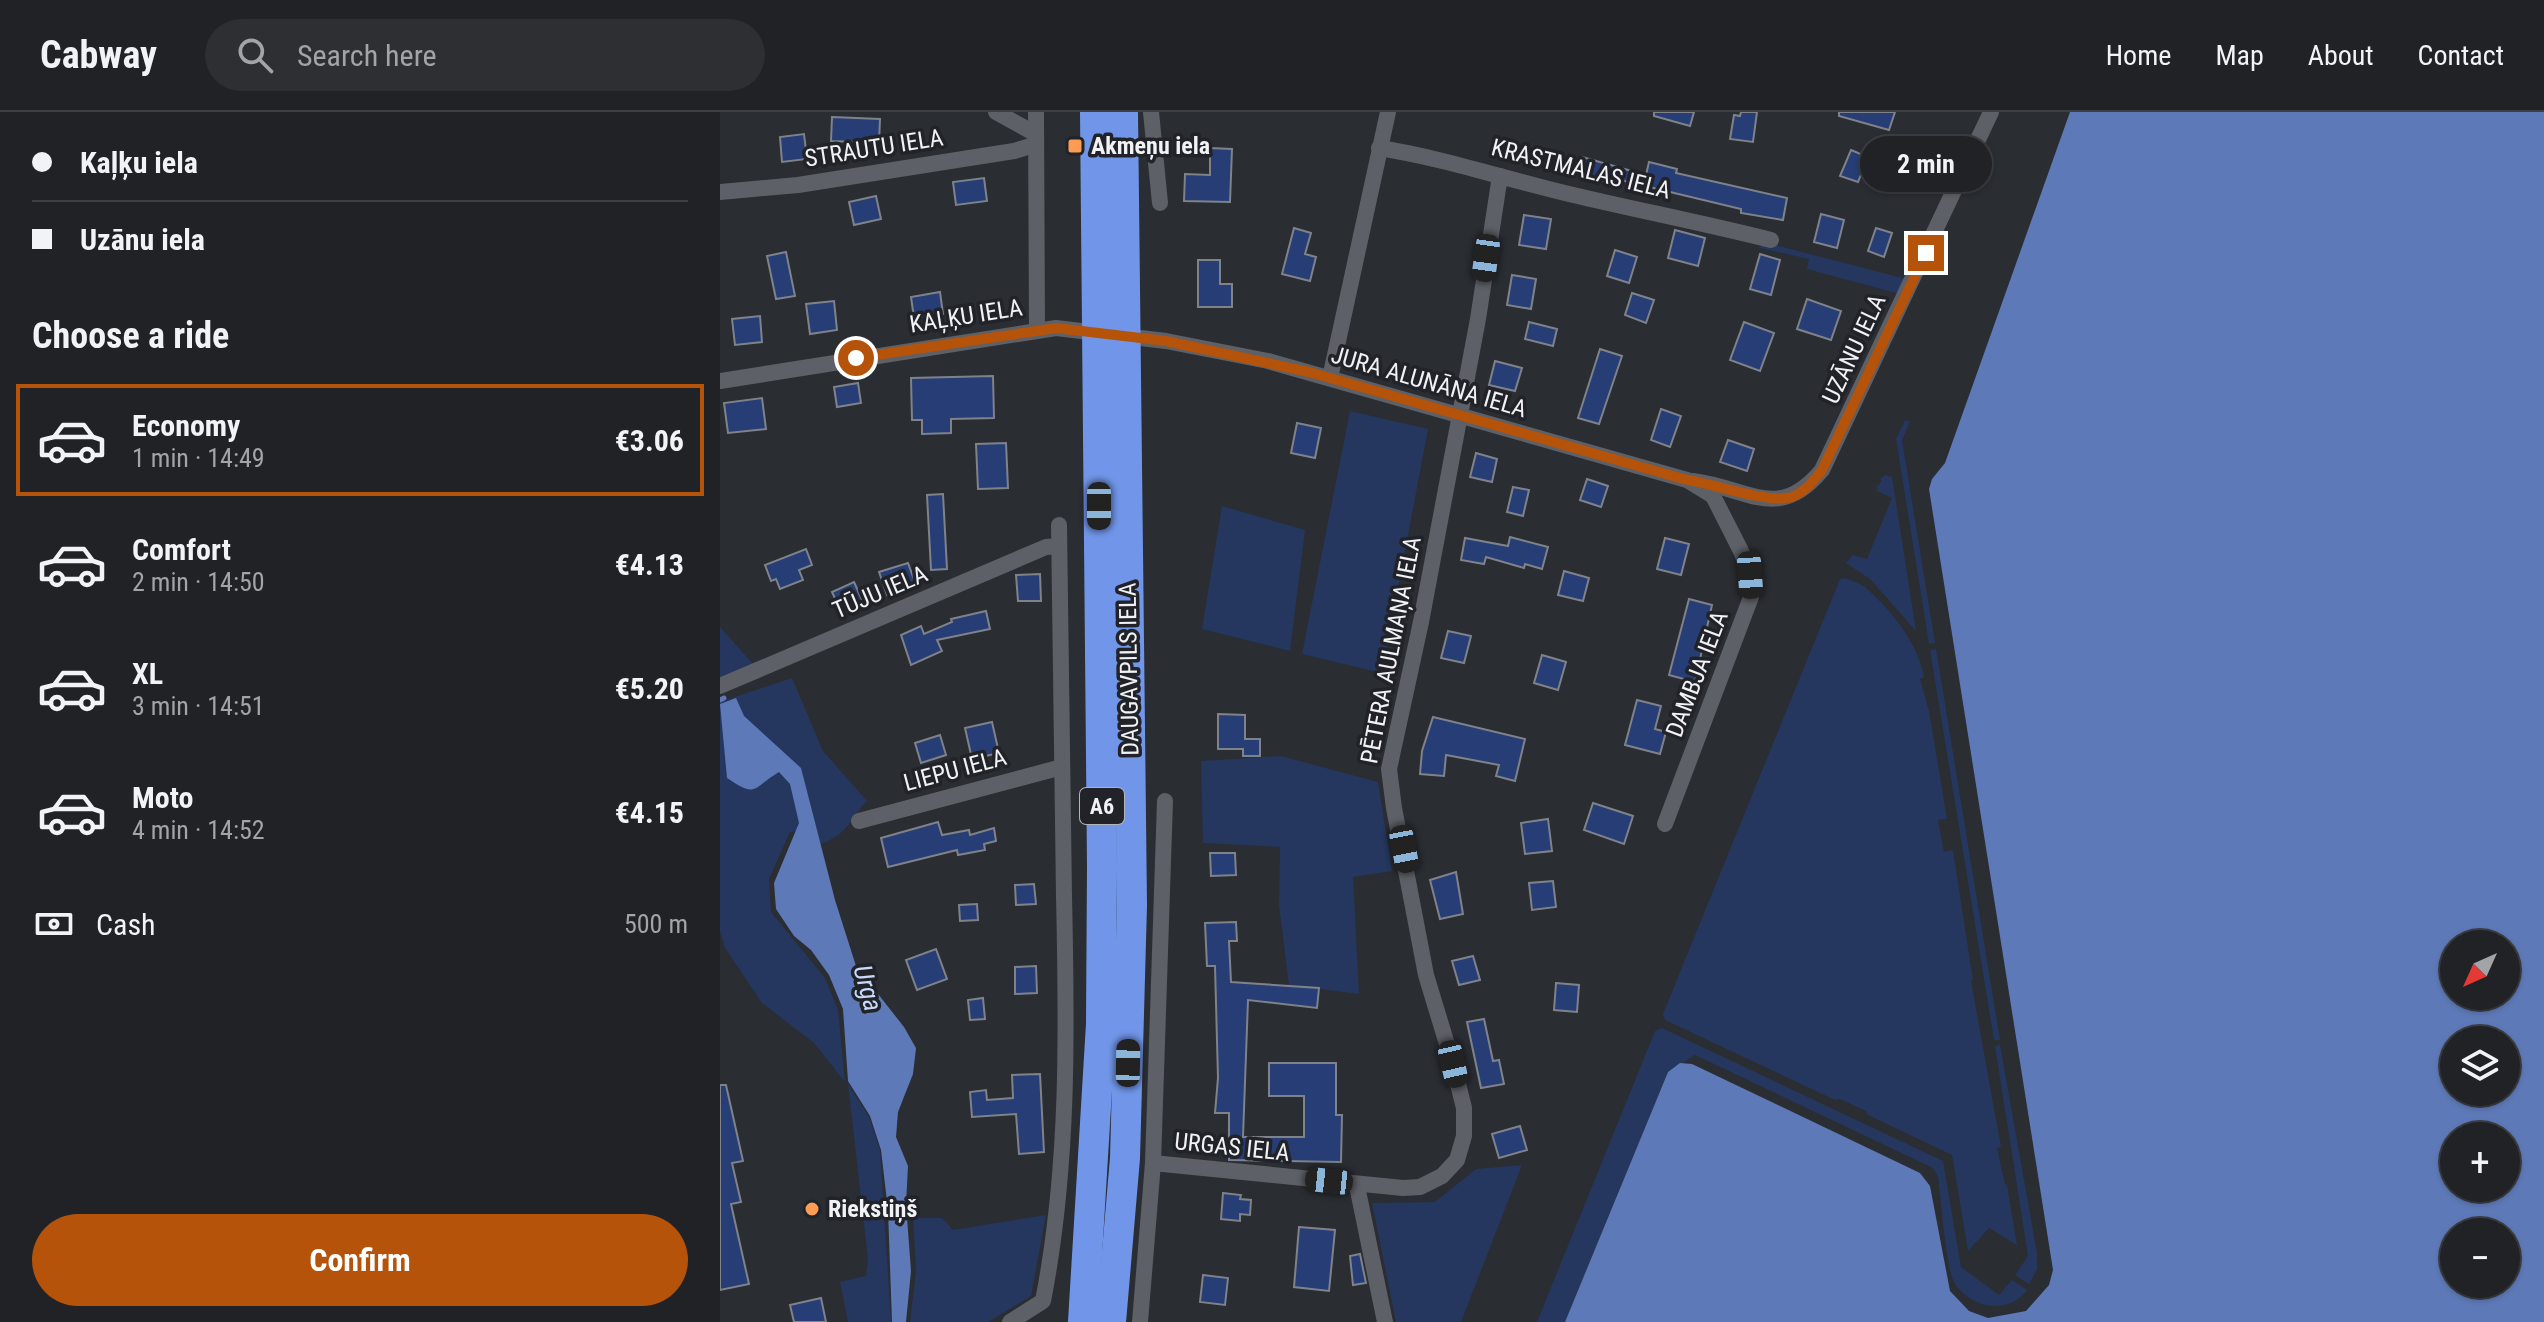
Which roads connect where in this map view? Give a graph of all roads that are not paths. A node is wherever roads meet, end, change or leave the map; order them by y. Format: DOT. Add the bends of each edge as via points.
graph roads {
  1 [pos="996,112"];
  2 [pos="1036,112"];
  3 [pos="1095,112"];
  4 [pos="1123,112"];
  5 [pos="1151,112"];
  6 [pos="1388,112"];
  7 [pos="1991,112"];
  8 [pos="1034,139"];
  9 [pos="1379,148"];
  10 [pos="1500,176"];
  11 [pos="720,192"];
  12 [pos="1160,203"];
  13 [pos="1771,240"];
  14 [pos="1037,329"];
  15 [pos="1111,335"];
  16 [pos="1330,378"];
  17 [pos="720,381"];
  18 [pos="1459,417"];
  19 [pos="1687,480"];
  20 [pos="1713,496"];
  21 [pos="1059,525"];
  22 [pos="1059,546"];
  23 [pos="724,684"];
  24 [pos="1062,767"];
  25 [pos="1165,801"];
  26 [pos="859,821"];
  27 [pos="1665,824"];
  28 [pos="1153,1163"];
  29 [pos="1357,1186"];
  30 [pos="1403,1188"];
  31 [pos="1010,1322"];
  32 [pos="1083,1322"];
  33 [pos="1111,1322"];
  34 [pos="1140,1322"];
  35 [pos="1385,1322"];
  1 -- 8 [label="street"];
  2 -- 8 [label="street"];
  3 -- 15 [label="highway, DAUGAVPILS IELA / A6"];
  4 -- 15 [label="highway, DAUGAVPILS IELA / A6"];
  5 -- 12 [label="street"];
  6 -- 9 [label="street"];
  7 -- 19 [label="street, UZĀNU IELA" via="1870,375 1816,478 1793,497 1781,499"];
  8 -- 11 [label="street, STRAUTU IELA" via="986,156"];
  8 -- 14 [label="street"];
  9 -- 10 [label="street, KRASTMALAS IELA"];
  9 -- 16 [label="street"];
  10 -- 13 [label="street, KRASTMALAS IELA"];
  10 -- 18 [label="street, PĒTERA AULMAŅA IELA"];
  14 -- 15 [label="street, KAĻĶU IELA"];
  14 -- 17 [label="street, KAĻĶU IELA"];
  15 -- 16 [label="street, JURA ALUNĀNA IELA" via="1213,350"];
  15 -- 32 [label="highway, DAUGAVPILS IELA / A6" via="1101,1024"];
  15 -- 33 [label="highway, DAUGAVPILS IELA / A6" via="1132,905 1125,1158"];
  16 -- 18 [label="street, JURA ALUNĀNA IELA"];
  18 -- 19 [label="street, JURA ALUNĀNA IELA"];
  18 -- 30 [label="street, PĒTERA AULMAŅA IELA" via="1389,769 1426,975 1464,1108 1464,1136 1457,1160 1442,1176 1420,1187"];
  19 -- 20 [label="street, JURA ALUNĀNA IELA"];
  20 -- 27 [label="street, DAMBJA IELA" via="1741,551 1751,597"];
  21 -- 22 [label="street"];
  22 -- 23 [label="street, TŪJU IELA" via="1046,547"];
  22 -- 24 [label="street"];
  24 -- 26 [label="street, LIEPU IELA"];
  24 -- 31 [label="street" via="1066,999 1061,1189 1043,1301"];
  25 -- 28 [label="street"];
  28 -- 29 [label="street, URGAS IELA"];
  28 -- 34 [label="street"];
  29 -- 30 [label="street, URGAS IELA"];
  29 -- 35 [label="street"];
}
